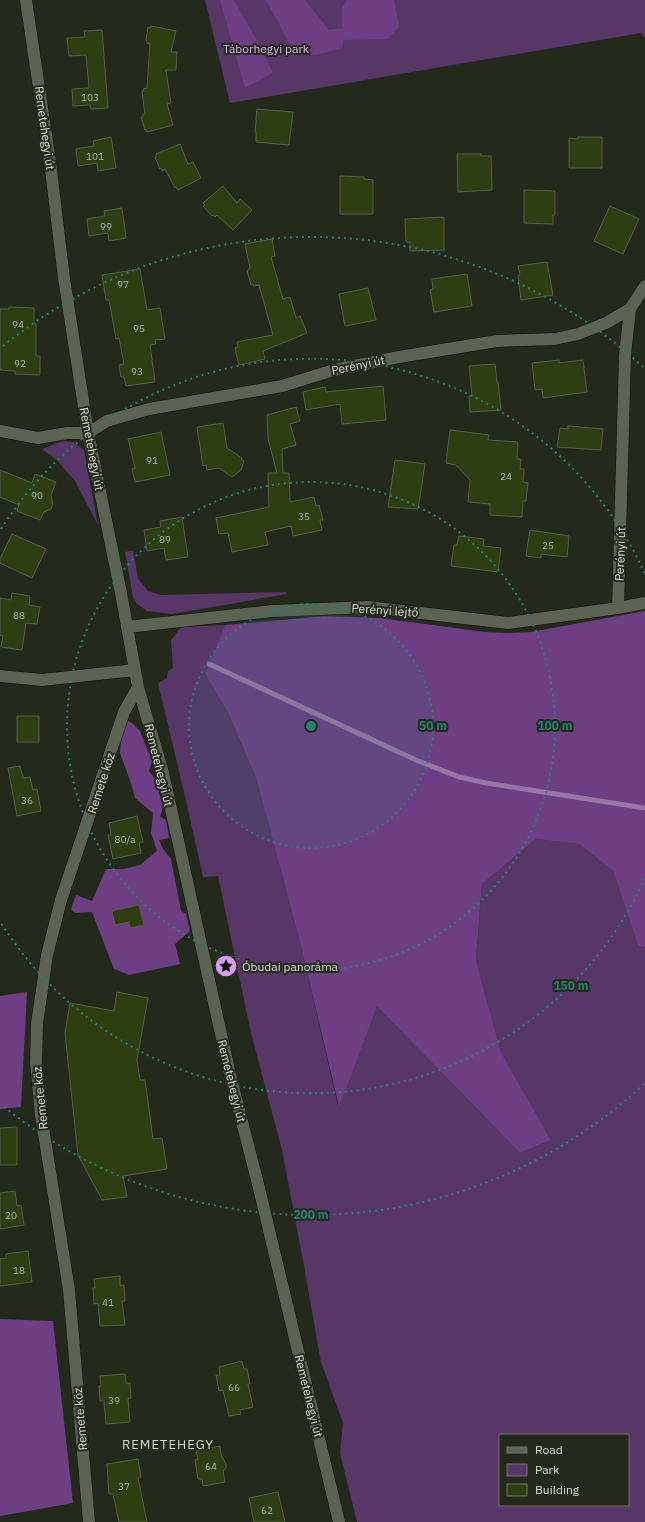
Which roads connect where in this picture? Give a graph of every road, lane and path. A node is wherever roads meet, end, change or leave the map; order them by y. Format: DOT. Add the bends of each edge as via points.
graph roads {
  1 [pos="26,0"];
  2 [pos="645,286"];
  3 [pos="630,309"];
  4 [pos="0,431"];
  5 [pos="88,433"];
  6 [pos="645,603"];
  7 [pos="618,608"];
  8 [pos="127,627"];
  9 [pos="135,670"];
  10 [pos="0,676"];
  11 [pos="138,687"];
  12 [pos="89,1522"];
  13 [pos="339,1522"];
  1 -- 5 [label="street, Remetehegyi út"];
  2 -- 3 [label="street, Perényi út"];
  3 -- 5 [label="street, Perényi út" via="606,323 578,334 556,339 497,341 399,356 334,370 282,386 149,409 107,421"];
  3 -- 7 [label="street, Perényi út" via="625,355"];
  4 -- 5 [label="street" via="38,438 67,433"];
  5 -- 8 [label="street, Remetehegyi út"];
  6 -- 7 [label="street, Perényi lejtő"];
  7 -- 8 [label="street, Perényi lejtő" via="508,623 368,606 272,611"];
  8 -- 9 [label="street, Remetehegyi út"];
  9 -- 10 [label="street" via="42,680"];
  9 -- 11 [label="street, Remetehegyi út"];
  11 -- 12 [label="street, Remete köz" via="124,712 61,900 47,955 37,1024 36,1063 41,1115 69,1290"];
  11 -- 13 [label="street, Remetehegyi út" via="163,773 231,1079"];
}
